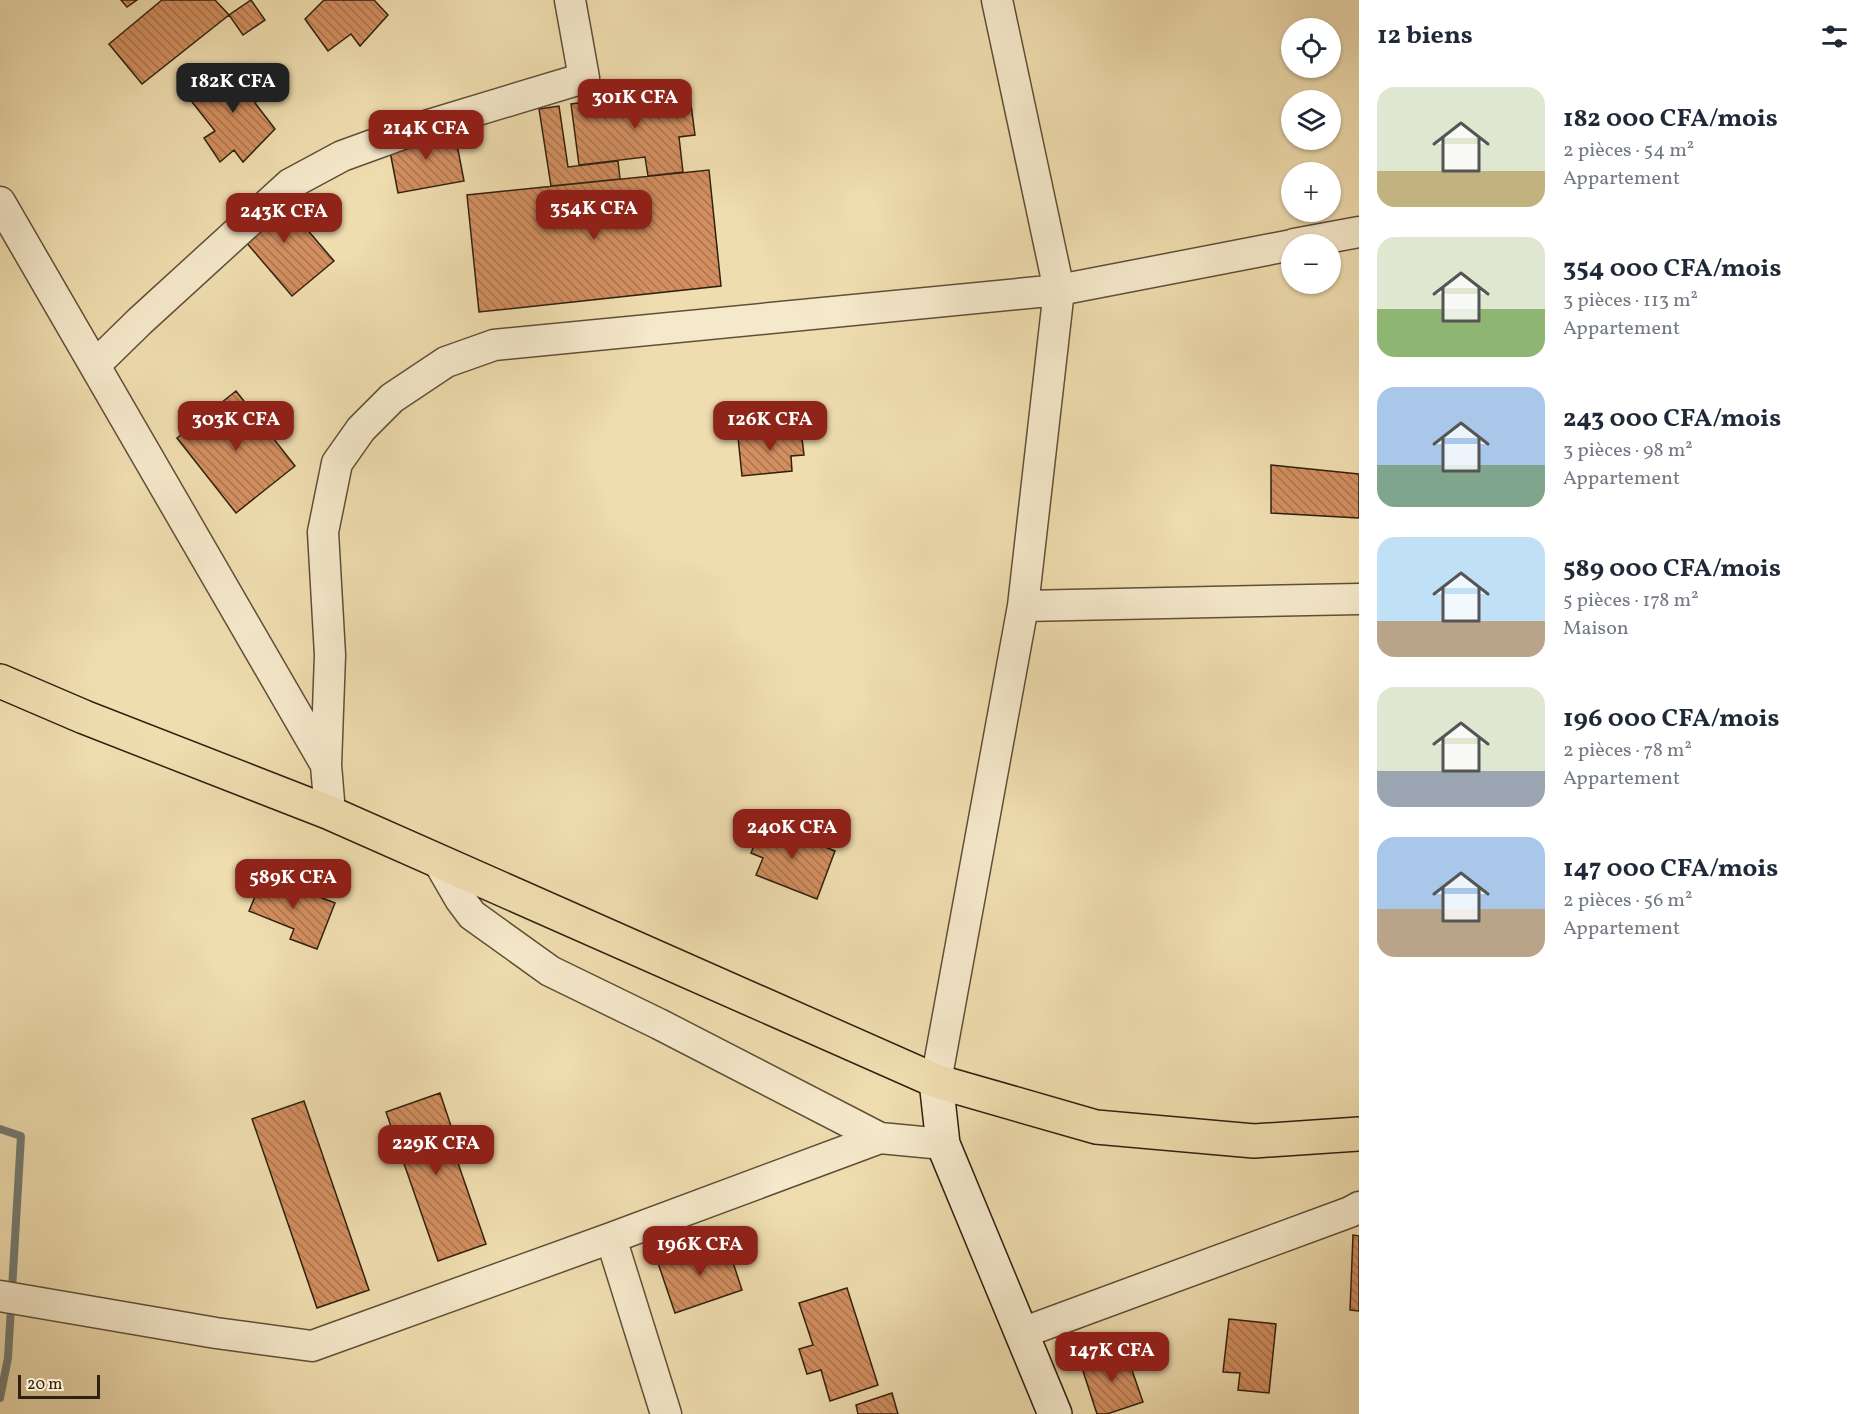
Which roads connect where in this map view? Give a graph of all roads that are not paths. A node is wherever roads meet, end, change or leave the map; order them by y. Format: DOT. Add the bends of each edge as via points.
graph roads {
  1 [pos="570,0"];
  2 [pos="997,0"];
  3 [pos="0,202"];
  4 [pos="1359,232"];
  5 [pos="1341,236"];
  6 [pos="1281,247"];
  7 [pos="1059,290"];
  8 [pos="95,365"];
  9 [pos="1359,599"];
  10 [pos="1023,606"];
  11 [pos="0,681"];
  12 [pos="326,765"];
  13 [pos="330,813"];
  14 [pos="438,861"];
  15 [pos="936,1081"];
  16 [pos="1359,1134"];
  17 [pos="880,1138"];
  18 [pos="944,1144"];
  19 [pos="1359,1207"];
  20 [pos="611,1238"];
  21 [pos="0,1296"];
  22 [pos="1022,1333"];
  23 [pos="666,1414"];
  24 [pos="1055,1414"];
  1 -- 8 [label="street" via="584,78 422,127 342,156 290,184"];
  2 -- 7 [label="street"];
  3 -- 8 [label="street"];
  4 -- 5 [label="street"];
  6 -- 7 [label="street"];
  7 -- 10 [label="street"];
  7 -- 12 [label="street" via="494,345 446,362 392,398 361,429 337,463 323,532 330,655"];
  8 -- 12 [label="street"];
  9 -- 10 [label="street"];
  10 -- 15 [label="street"];
  11 -- 13 [label="main road"];
  12 -- 13 [label="street"];
  13 -- 14 [label="main road"];
  14 -- 15 [label="main road"];
  14 -- 17 [label="street" via="472,915 550,971"];
  15 -- 16 [label="main road" via="1096,1126 1254,1141"];
  15 -- 18 [label="street"];
  17 -- 18 [label="street"];
  17 -- 20 [label="street"];
  18 -- 22 [label="street"];
  19 -- 22 [label="street"];
  20 -- 21 [label="street" via="312,1346"];
  20 -- 23 [label="street"];
  22 -- 24 [label="street"];
}
